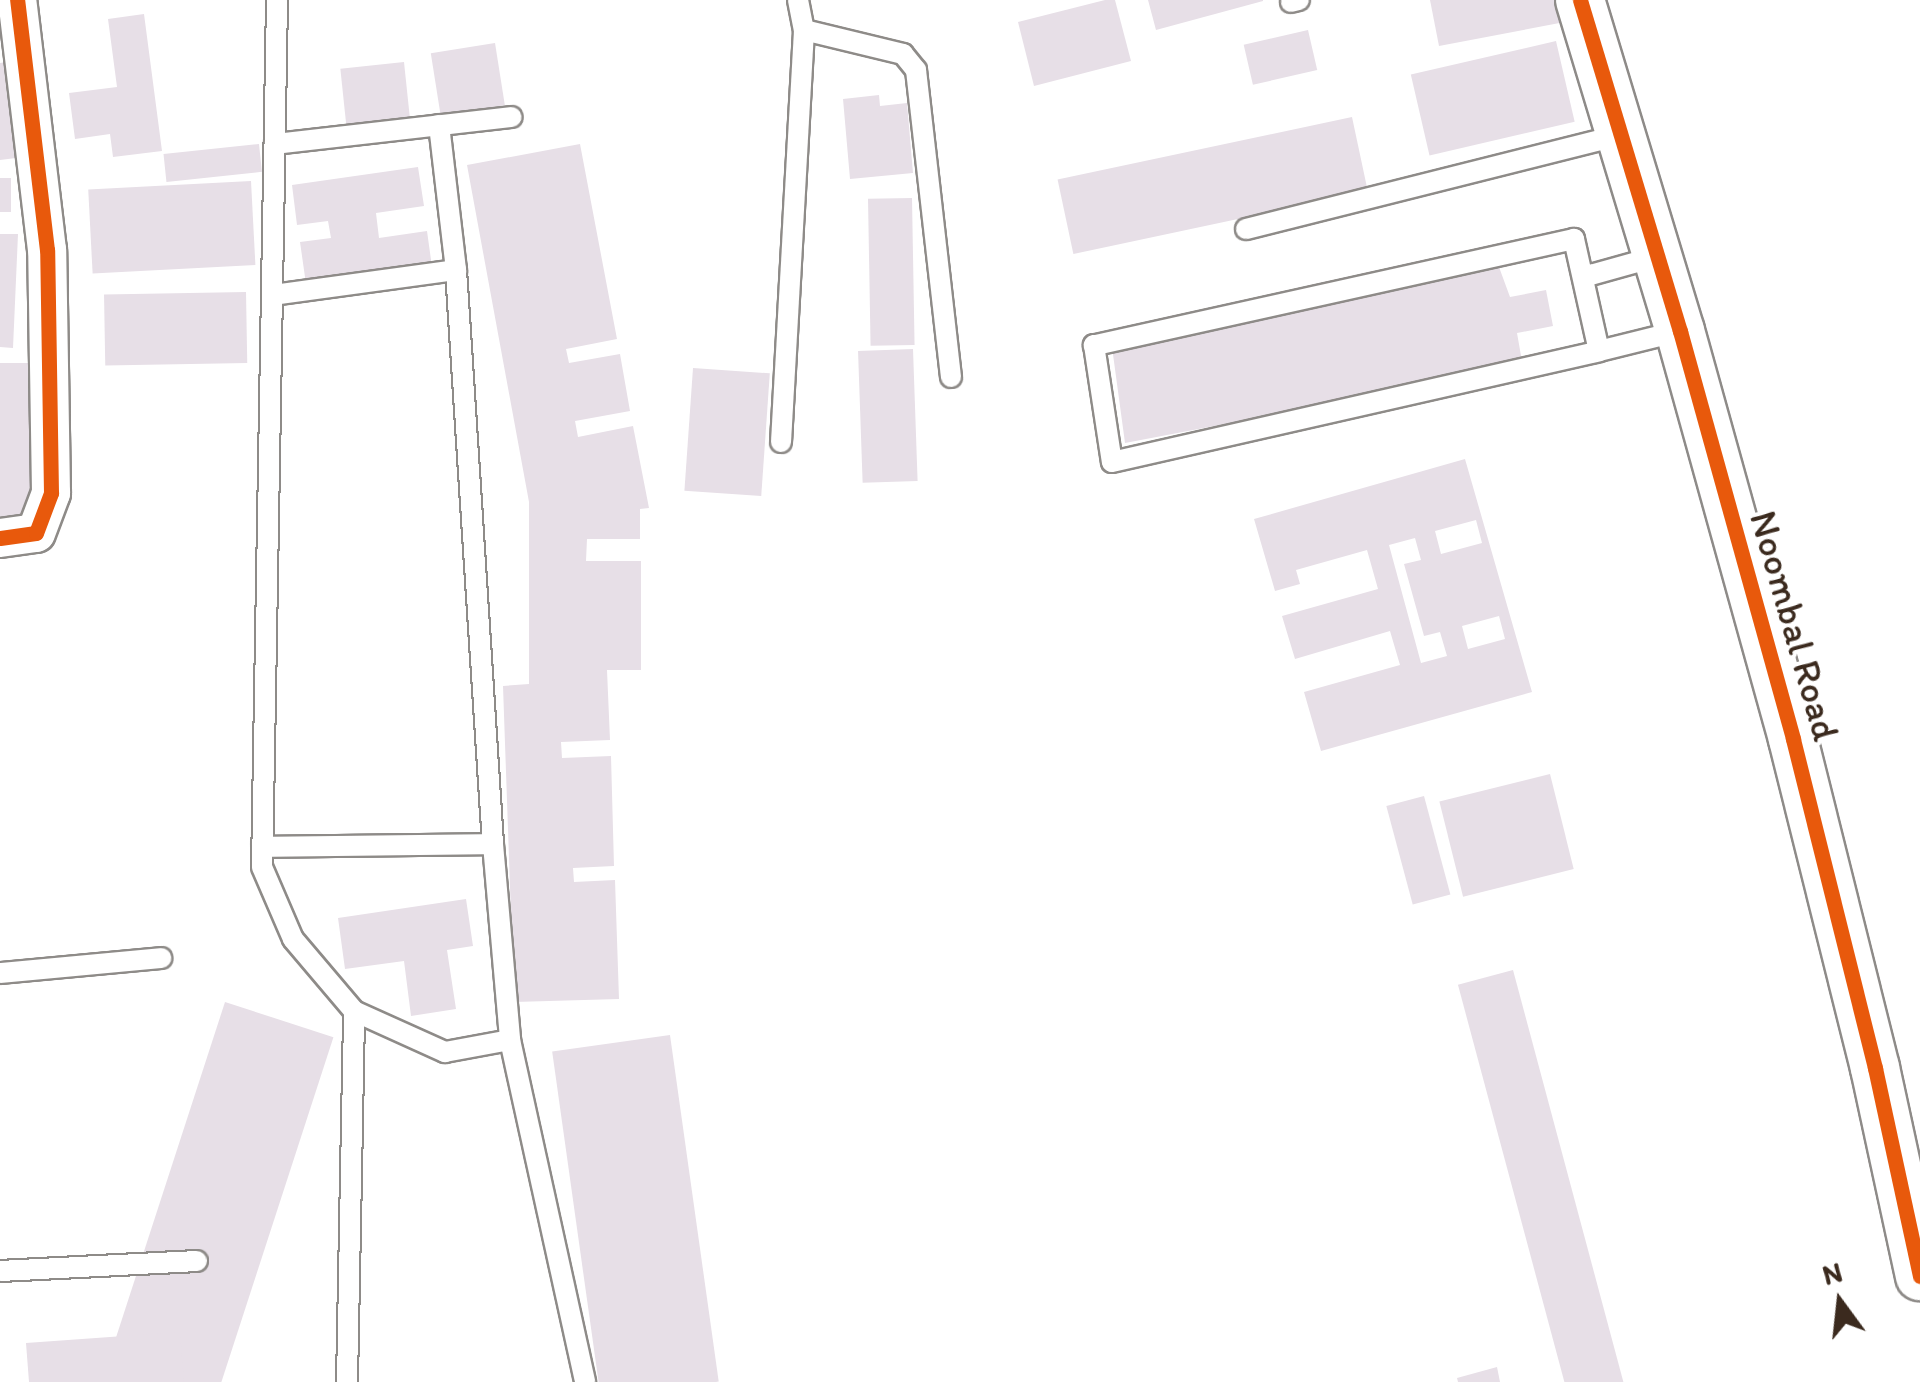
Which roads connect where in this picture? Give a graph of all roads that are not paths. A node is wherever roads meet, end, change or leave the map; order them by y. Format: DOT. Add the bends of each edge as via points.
graph roads {
  1 [pos="17,0"];
  2 [pos="276,0"];
  3 [pos="798,0"];
  4 [pos="1580,0"];
  5 [pos="804,30"];
  6 [pos="512,117"];
  7 [pos="439,125"];
  8 [pos="1621,134"];
  9 [pos="275,144"];
  10 [pos="1246,229"];
  11 [pos="1658,256"];
  12 [pos="456,270"];
  13 [pos="1583,276"];
  14 [pos="274,295"];
  15 [pos="1680,331"];
  16 [pos="1599,351"];
  17 [pos="952,377"];
  18 [pos="781,442"];
  19 [pos="0,538"];
  20 [pos="493,844"];
  21 [pos="262,847"];
  22 [pos="161,958"];
  23 [pos="0,973"];
  24 [pos="354,1011"];
  25 [pos="510,1040"];
  26 [pos="198,1262"];
  27 [pos="0,1270"];
  28 [pos="1920,1276"];
  29 [pos="348,1382"];
  30 [pos="585,1382"];
  1 -- 19 [label="street" via="47,250 52,493 36,533"];
  2 -- 9 [label="lane"];
  3 -- 5 [label="lane"];
  4 -- 8 [label="street, Noombal Road"];
  5 -- 17 [label="lane" via="912,60"];
  5 -- 18 [label="lane"];
  6 -- 7 [label="lane"];
  7 -- 9 [label="lane"];
  7 -- 12 [label="lane"];
  8 -- 10 [label="lane"];
  8 -- 11 [label="street, Noombal Road"];
  9 -- 14 [label="lane"];
  11 -- 13 [label="lane"];
  11 -- 15 [label="street, Noombal Road"];
  12 -- 14 [label="lane"];
  12 -- 20 [label="lane"];
  13 -- 16 [label="lane"];
  13 -- 16 [label="lane" via="1574,238 1094,345 1112,462"];
  14 -- 21 [label="lane"];
  15 -- 16 [label="lane"];
  15 -- 28 [label="street, Noombal Road" via="1838,914"];
  20 -- 21 [label="lane"];
  20 -- 25 [label="lane"];
  21 -- 24 [label="lane" via="262,868 293,939"];
  22 -- 23 [label="lane"];
  24 -- 25 [label="lane" via="445,1052"];
  24 -- 29 [label="lane"];
  25 -- 30 [label="lane"];
  26 -- 27 [label="lane"];
}
